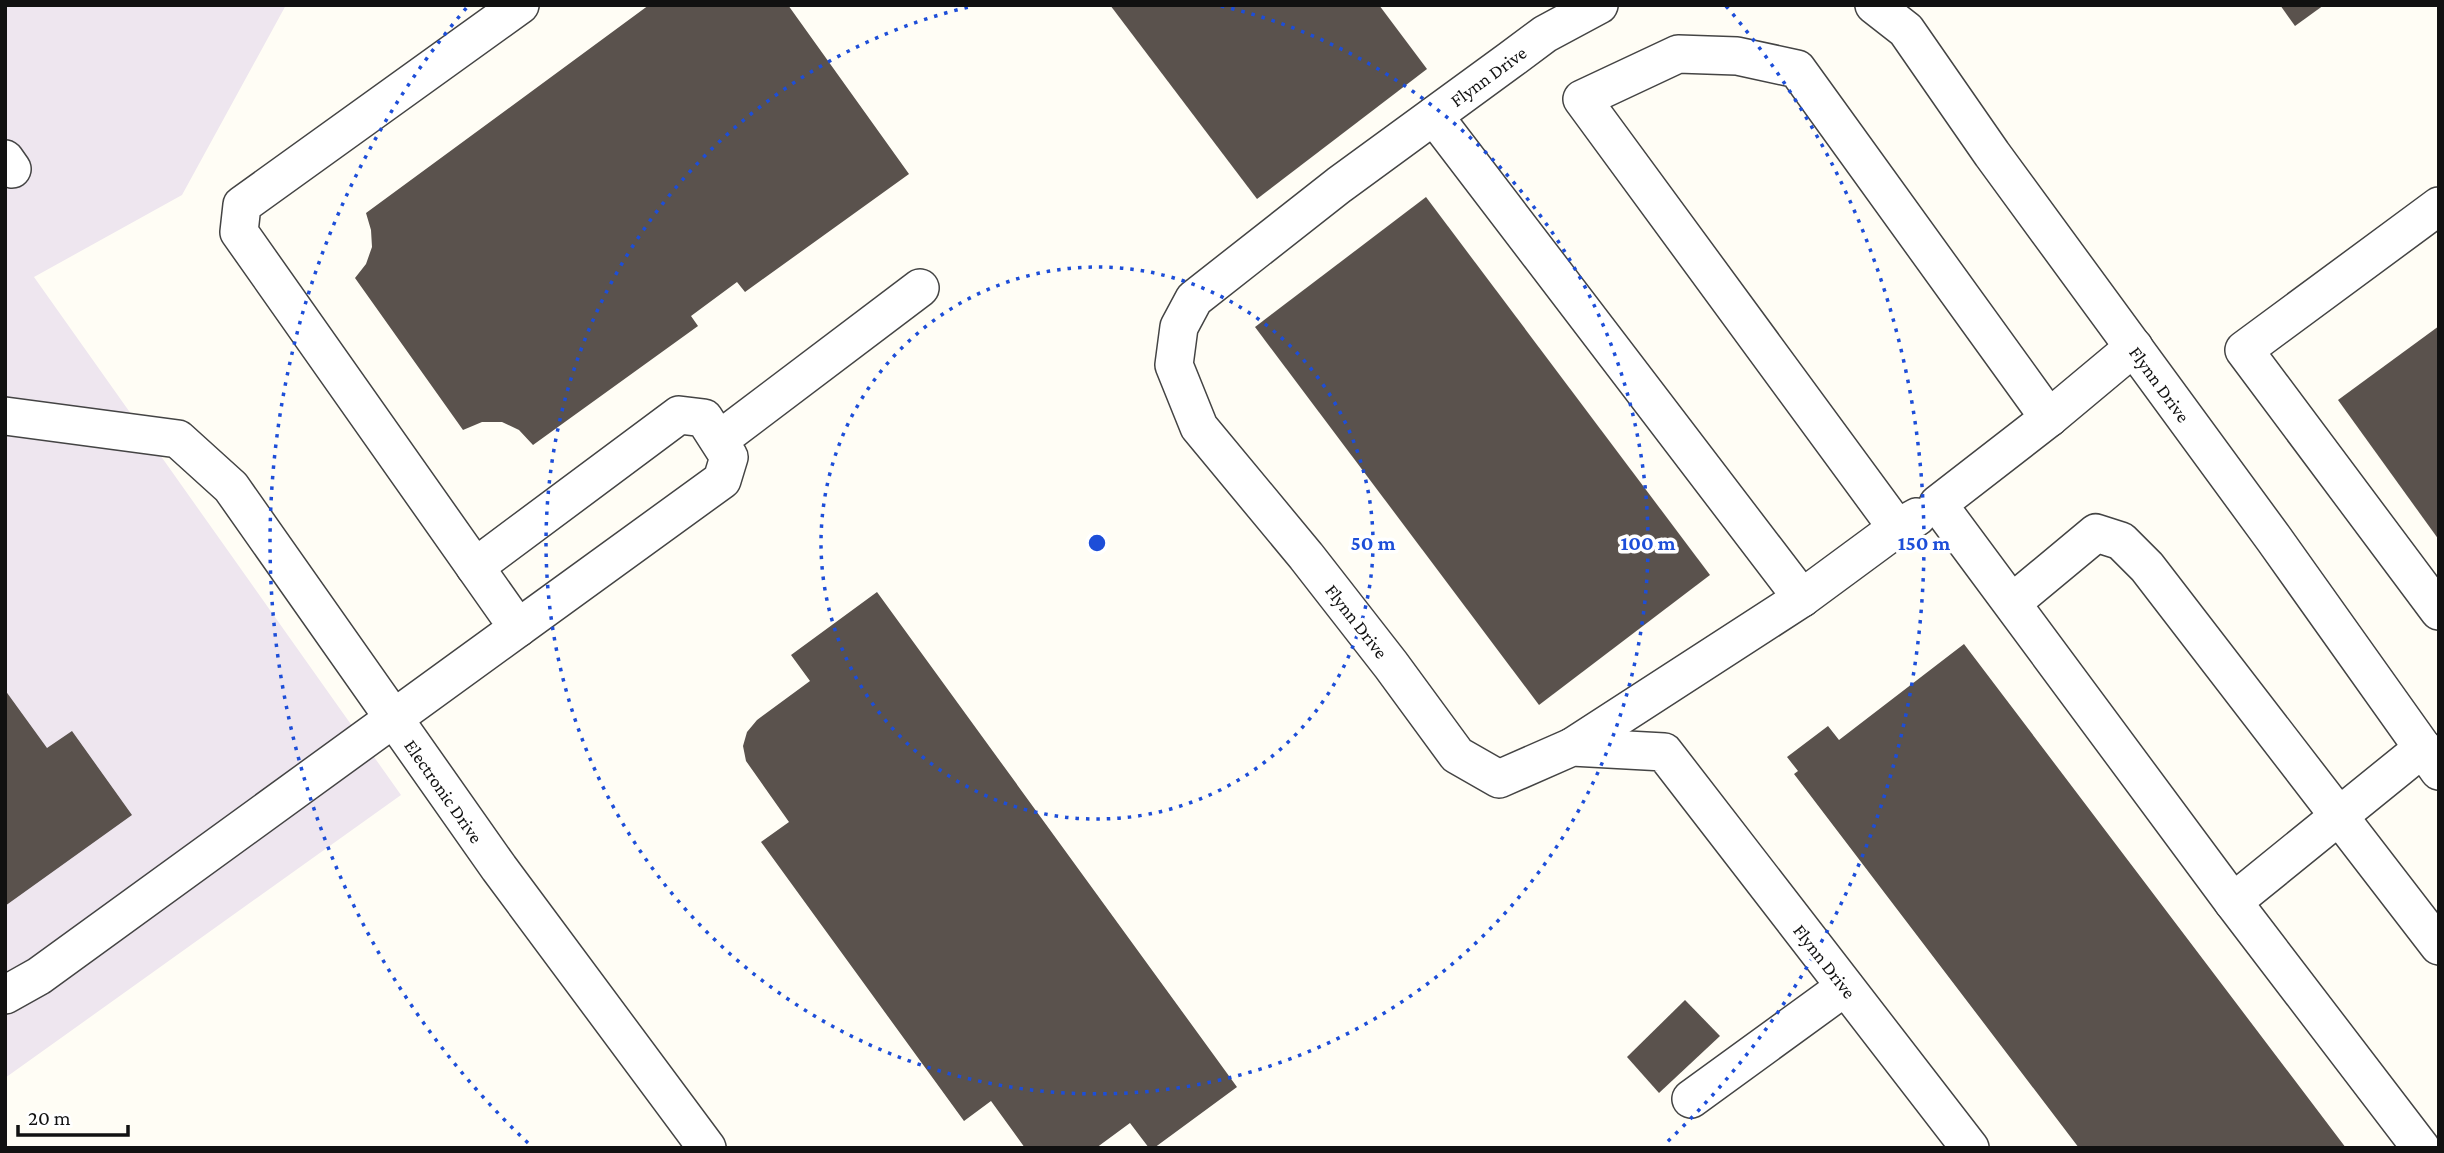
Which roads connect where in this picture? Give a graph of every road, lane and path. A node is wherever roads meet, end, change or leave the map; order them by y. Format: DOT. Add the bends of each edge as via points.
graph roads {
  1 [pos="520,5"];
  2 [pos="1599,5"];
  3 [pos="1874,5"];
  4 [pos="1434,116"];
  5 [pos="2439,206"];
  6 [pos="920,288"];
  7 [pos="2134,347"];
  8 [pos="5,416"];
  9 [pos="2049,418"];
  10 [pos="719,440"];
  11 [pos="1938,504"];
  12 [pos="1897,528"];
  13 [pos="475,567"];
  14 [pos="1802,598"];
  15 [pos="2013,602"];
  16 [pos="2439,611"];
  17 [pos="518,628"];
  18 [pos="393,719"];
  19 [pos="1572,747"];
  20 [pos="2431,759"];
  21 [pos="2338,817"];
  22 [pos="2233,902"];
  23 [pos="2439,946"];
  24 [pos="1845,987"];
  25 [pos="5,995"];
  26 [pos="1691,1099"];
  27 [pos="707,1148"];
  28 [pos="1970,1148"];
  29 [pos="2421,1148"];
  1 -- 13 [label="street" via="242,205 239,232"];
  2 -- 4 [label="street, Flynn Drive" via="1545,34"];
  3 -- 7 [label="street, Flynn Drive" via="1906,30"];
  4 -- 14 [label="street"];
  4 -- 19 [label="street, Flynn Drive" via="1194,299 1179,327 1174,365 1199,427 1306,556 1457,755 1499,779"];
  5 -- 16 [label="street" via="2244,350"];
  6 -- 10 [label="street"];
  7 -- 9 [label="street"];
  7 -- 20 [label="street, Flynn Drive"];
  8 -- 18 [label="street, Electronic Drive" via="178,439 231,487"];
  9 -- 11 [label="street"];
  9 -- 12 [label="street" via="1797,69 1737,56 1678,54 1582,99"];
  10 -- 13 [label="street" via="704,418 679,415"];
  10 -- 17 [label="street" via="729,457 722,480"];
  11 -- 12 [label="street"];
  11 -- 15 [label="street"];
  12 -- 14 [label="street"];
  13 -- 17 [label="street"];
  14 -- 19 [label="street"];
  15 -- 21 [label="street" via="2096,533 2121,541 2147,567"];
  15 -- 22 [label="street"];
  17 -- 18 [label="street"];
  18 -- 25 [label="street" via="39,976"];
  18 -- 27 [label="street, Electronic Drive"];
  19 -- 24 [label="street, Flynn Drive" via="1664,752"];
  20 -- 21 [label="street"];
  21 -- 22 [label="street"];
  21 -- 23 [label="street"];
  22 -- 29 [label="street"];
  24 -- 26 [label="street"];
  24 -- 28 [label="street, Flynn Drive"];
}
